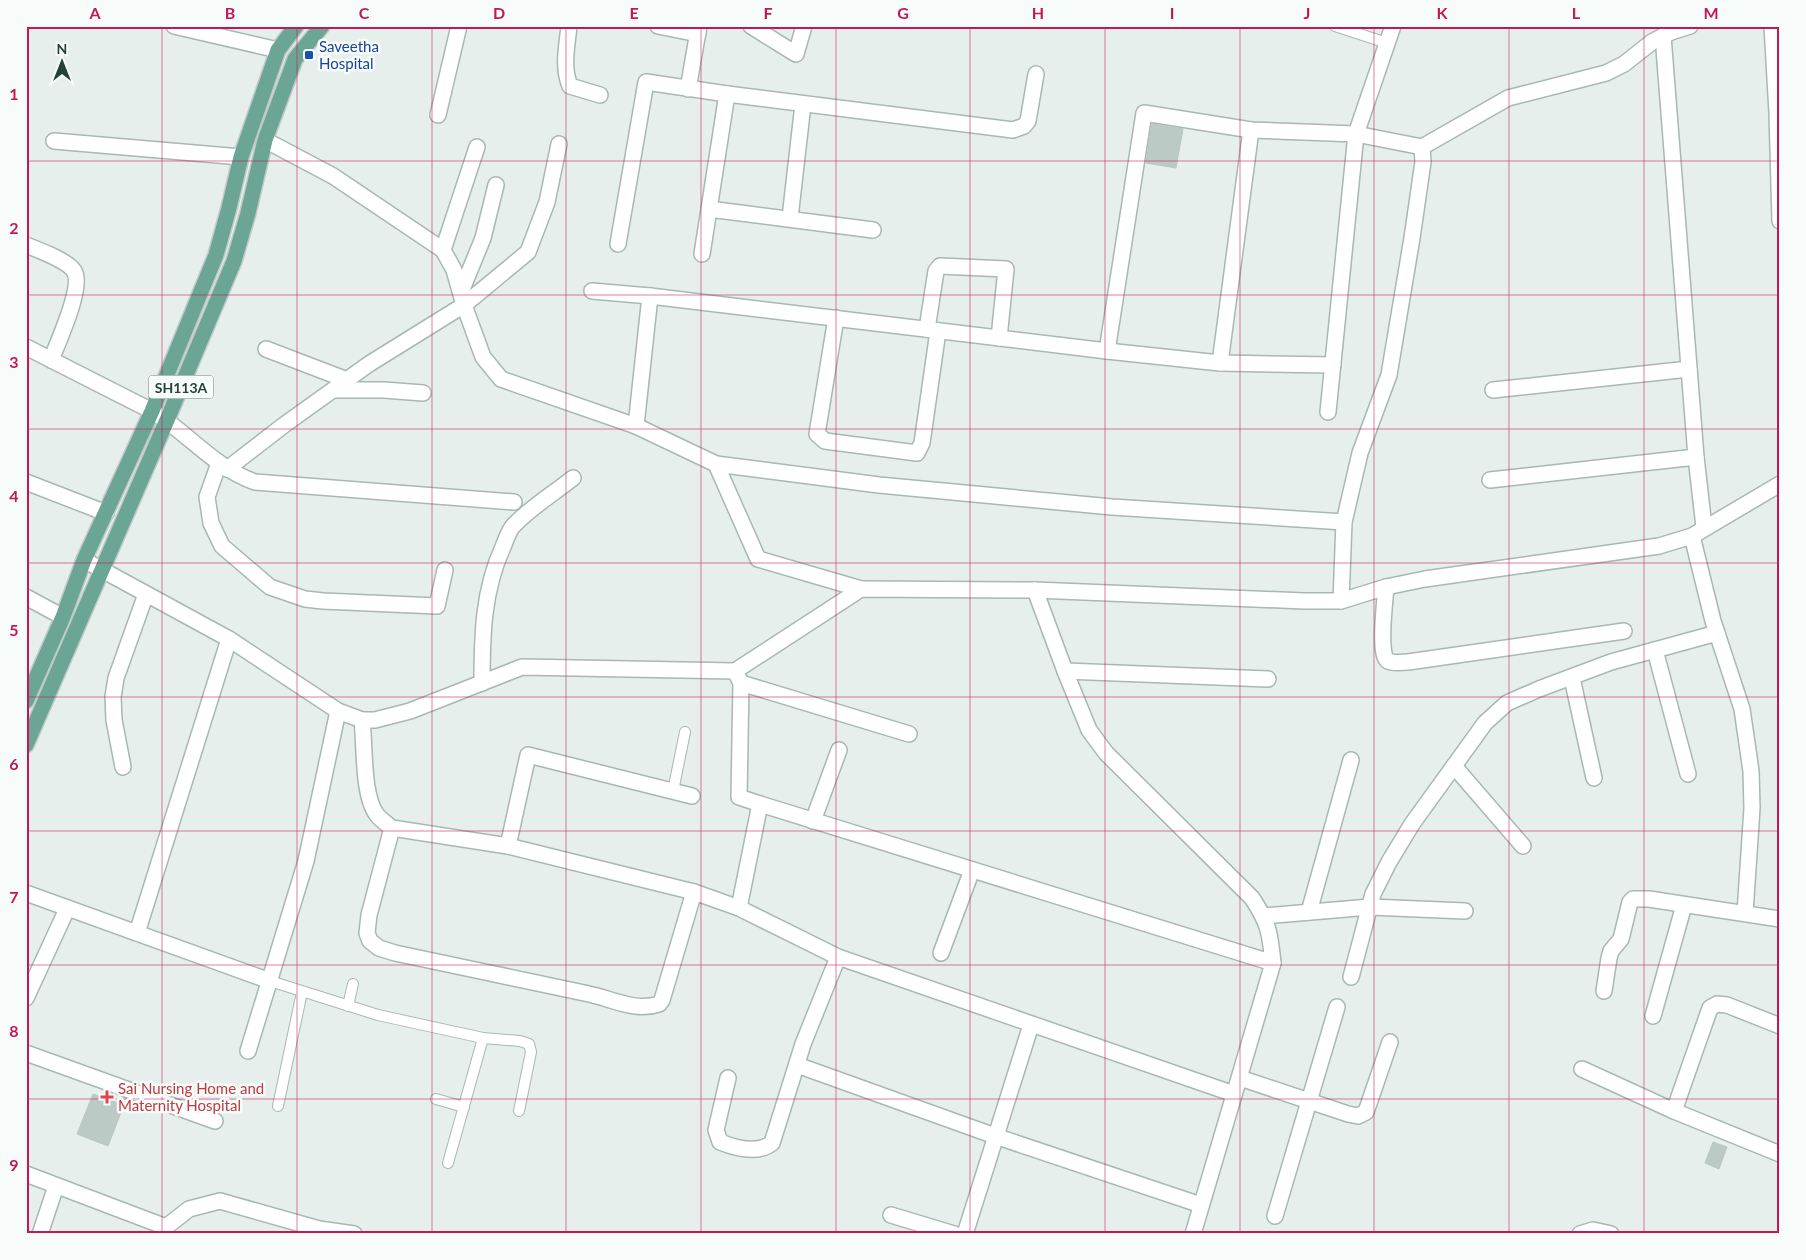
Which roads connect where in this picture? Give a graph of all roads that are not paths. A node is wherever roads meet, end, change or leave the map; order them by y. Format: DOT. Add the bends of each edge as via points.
graph roads {
  1 [pos="174,26"];
  2 [pos="296,26"];
  3 [pos="322,26"];
  4 [pos="459,26"];
  5 [pos="569,26"];
  6 [pos="658,26"];
  7 [pos="751,26"];
  8 [pos="804,26"];
  9 [pos="1335,26"];
  10 [pos="1393,26"];
  11 [pos="1690,26"];
  12 [pos="1772,26"];
  13 [pos="698,30"];
  14 [pos="1664,36"];
  15 [pos="1387,44"];
  16 [pos="278,50"];
  17 [pos="1036,74"];
  18 [pos="688,89"];
  19 [pos="727,94"];
  20 [pos="600,95"];
  21 [pos="803,104"];
  22 [pos="1778,113"];
  23 [pos="438,114"];
  24 [pos="1251,130"];
  25 [pos="1356,134"];
  26 [pos="265,140"];
  27 [pos="54,141"];
  28 [pos="559,144"];
  29 [pos="477,146"];
  30 [pos="1422,147"];
  31 [pos="241,157"];
  32 [pos="1779,184"];
  33 [pos="496,185"];
  34 [pos="709,209"];
  35 [pos="790,218"];
  36 [pos="1780,221"];
  37 [pos="873,230"];
  38 [pos="618,244"];
  39 [pos="26,245"];
  40 [pos="443,250"];
  41 [pos="702,254"];
  42 [pos="592,291"];
  43 [pos="650,296"];
  44 [pos="462,299"];
  45 [pos="836,318"];
  46 [pos="932,330"];
  47 [pos="998,338"];
  48 [pos="26,347"];
  49 [pos="266,349"];
  50 [pos="1107,351"];
  51 [pos="51,360"];
  52 [pos="1220,363"];
  53 [pos="1333,365"];
  54 [pos="1689,368"];
  55 [pos="347,380"];
  56 [pos="334,390"];
  57 [pos="1493,390"];
  58 [pos="423,393"];
  59 [pos="152,411"];
  60 [pos="1328,412"];
  61 [pos="167,420"];
  62 [pos="636,426"];
  63 [pos="1696,457"];
  64 [pos="716,464"];
  65 [pos="223,466"];
  66 [pos="573,478"];
  67 [pos="1490,480"];
  68 [pos="26,482"];
  69 [pos="1780,484"];
  70 [pos="514,502"];
  71 [pos="106,513"];
  72 [pos="1344,522"];
  73 [pos="1698,531"];
  74 [pos="84,560"];
  75 [pos="101,569"];
  76 [pos="445,570"];
  77 [pos="1386,587"];
  78 [pos="861,589"];
  79 [pos="1035,590"];
  80 [pos="146,594"];
  81 [pos="28,600"];
  82 [pos="1341,601"];
  83 [pos="63,617"];
  84 [pos="1624,631"];
  85 [pos="1717,633"];
  86 [pos="229,639"];
  87 [pos="1655,650"];
  88 [pos="1065,672"];
  89 [pos="738,677"];
  90 [pos="1572,678"];
  91 [pos="1268,679"];
  92 [pos="482,683"];
  93 [pos="26,701"];
  94 [pos="338,710"];
  95 [pos="362,720"];
  96 [pos="685,732"];
  97 [pos="909,734"];
  98 [pos="26,745"];
  99 [pos="839,750"];
  100 [pos="1351,760"];
  101 [pos="1454,766"];
  102 [pos="123,767"];
  103 [pos="1688,774"];
  104 [pos="1594,778"];
  105 [pos="672,791"];
  106 [pos="692,796"];
  107 [pos="760,804"];
  108 [pos="813,821"];
  109 [pos="392,828"];
  110 [pos="508,846"];
  111 [pos="1523,846"];
  112 [pos="972,870"];
  113 [pos="694,892"];
  114 [pos="26,893"];
  115 [pos="1684,905"];
  116 [pos="1370,907"];
  117 [pos="739,908"];
  118 [pos="68,909"];
  119 [pos="1465,911"];
  120 [pos="1309,912"];
  121 [pos="1745,913"];
  122 [pos="1263,916"];
  123 [pos="1780,919"];
  124 [pos="137,933"];
  125 [pos="941,953"];
  126 [pos="838,957"];
  127 [pos="1274,963"];
  128 [pos="1351,977"];
  129 [pos="270,981"];
  130 [pos="353,984"];
  131 [pos="1604,991"];
  132 [pos="302,992"];
  133 [pos="26,998"];
  134 [pos="348,1006"];
  135 [pos="1337,1007"];
  136 [pos="1653,1016"];
  137 [pos="1031,1025"];
  138 [pos="1780,1026"];
  139 [pos="483,1038"];
  140 [pos="1390,1042"];
  141 [pos="248,1051"];
  142 [pos="26,1053"];
  143 [pos="797,1065"];
  144 [pos="1582,1069"];
  145 [pos="728,1078"];
  146 [pos="1240,1078"];
  147 [pos="1234,1094"];
  148 [pos="436,1099"];
  149 [pos="1308,1100"];
  150 [pos="278,1106"];
  151 [pos="464,1107"];
  152 [pos="519,1111"];
  153 [pos="1674,1111"];
  154 [pos="215,1121"];
  155 [pos="995,1136"];
  156 [pos="1780,1154"];
  157 [pos="448,1163"];
  158 [pos="26,1174"];
  159 [pos="56,1186"];
  160 [pos="1201,1204"];
  161 [pos="891,1215"];
  162 [pos="1275,1216"];
  163 [pos="165,1230"];
  164 [pos="40,1234"];
  165 [pos="354,1234"];
  166 [pos="954,1234"];
  167 [pos="965,1234"];
  168 [pos="1193,1234"];
  169 [pos="1580,1234"];
  170 [pos="1611,1234"];
  1 -- 16 [label="street"];
  2 -- 16 [label="main road, SH113A"];
  3 -- 26 [label="main road, SH113A" via="296,58"];
  4 -- 23 [label="street"];
  5 -- 20 [label="street" via="565,68 570,86"];
  6 -- 13 [label="street"];
  7 -- 8 [label="street" via="796,54"];
  9 -- 15 [label="lane"];
  10 -- 15 [label="street"];
  11 -- 14 [label="street"];
  12 -- 22 [label="street"];
  13 -- 18 [label="street"];
  14 -- 30 [label="street" via="1606,73 1508,98"];
  14 -- 54 [label="street"];
  15 -- 25 [label="street"];
  16 -- 31 [label="main road, SH113A"];
  17 -- 21 [label="street" via="1028,121 1012,130"];
  18 -- 19 [label="street"];
  18 -- 38 [label="street" via="646,82"];
  19 -- 21 [label="street"];
  19 -- 34 [label="street"];
  21 -- 35 [label="street"];
  22 -- 32 [label="street"];
  24 -- 25 [label="street"];
  24 -- 50 [label="street" via="1144,113"];
  24 -- 52 [label="street"];
  25 -- 30 [label="street"];
  25 -- 53 [label="street"];
  26 -- 40 [label="street" via="333,176"];
  26 -- 61 [label="main road, SH113A" via="234,261"];
  27 -- 31 [label="street"];
  28 -- 44 [label="street" via="547,202 528,252"];
  29 -- 40 [label="street"];
  30 -- 72 [label="street" via="1423,162 1412,238 1389,375 1360,453"];
  31 -- 59 [label="main road, SH113A" via="216,255"];
  32 -- 36 [label="street"];
  33 -- 44 [label="street" via="483,238"];
  34 -- 35 [label="street"];
  34 -- 41 [label="street"];
  35 -- 37 [label="street"];
  39 -- 51 [label="street" via="65,263 78,280"];
  40 -- 44 [label="street" via="454,270"];
  42 -- 43 [label="street"];
  43 -- 45 [label="street"];
  43 -- 62 [label="street"];
  44 -- 55 [label="street"];
  44 -- 62 [label="street" via="483,357 501,379"];
  45 -- 46 [label="street"];
  45 -- 46 [label="street" via="817,434 825,441 917,453 922,443"];
  46 -- 47 [label="street"];
  46 -- 47 [label="street" via="936,271 940,266 1006,269"];
  47 -- 50 [label="street"];
  48 -- 51 [label="street"];
  49 -- 55 [label="street"];
  50 -- 52 [label="street"];
  51 -- 59 [label="street"];
  52 -- 53 [label="street"];
  53 -- 60 [label="street"];
  54 -- 57 [label="street"];
  54 -- 63 [label="street"];
  55 -- 56 [label="street"];
  56 -- 58 [label="street"];
  56 -- 65 [label="street"];
  59 -- 61 [label="street"];
  59 -- 71 [label="main road, SH113A"];
  61 -- 65 [label="street"];
  61 -- 75 [label="main road, SH113A"];
  62 -- 64 [label="street"];
  63 -- 67 [label="street"];
  63 -- 73 [label="street"];
  64 -- 72 [label="street" via="878,485"];
  64 -- 78 [label="street" via="758,559"];
  65 -- 70 [label="street" via="238,477 254,482"];
  65 -- 76 [label="street" via="207,497 211,523 222,546 270,587 296,597 323,601 438,606"];
  66 -- 92 [label="street" via="511,528 489,584 482,643"];
  68 -- 71 [label="street"];
  69 -- 73 [label="street"];
  71 -- 74 [label="main road, SH113A"];
  72 -- 82 [label="street"];
  73 -- 77 [label="street" via="1658,546"];
  73 -- 85 [label="street"];
  74 -- 75 [label="street"];
  74 -- 83 [label="main road, SH113A"];
  75 -- 80 [label="street"];
  75 -- 98 [label="main road, SH113A"];
  77 -- 82 [label="street"];
  77 -- 84 [label="street" via="1383,646 1384,657 1388,661 1408,662"];
  78 -- 79 [label="street"];
  78 -- 89 [label="street"];
  79 -- 82 [label="street"];
  79 -- 88 [label="street"];
  80 -- 86 [label="street"];
  80 -- 102 [label="street" via="116,678 113,697"];
  81 -- 83 [label="street"];
  83 -- 93 [label="main road, SH113A"];
  85 -- 87 [label="street"];
  85 -- 121 [label="street" via="1742,709 1751,771 1752,808"];
  86 -- 94 [label="street"];
  86 -- 124 [label="street"];
  87 -- 90 [label="street" via="1611,662"];
  87 -- 103 [label="street"];
  88 -- 91 [label="street"];
  88 -- 122 [label="street" via="1089,730 1106,753 1252,898"];
  89 -- 92 [label="street" via="522,668"];
  89 -- 97 [label="street"];
  89 -- 107 [label="street" via="739,797"];
  90 -- 101 [label="street" via="1507,703 1485,723"];
  90 -- 104 [label="street"];
  92 -- 95 [label="street" via="410,711"];
  94 -- 95 [label="street"];
  94 -- 129 [label="street" via="306,861"];
  95 -- 109 [label="street" via="369,801 377,815"];
  96 -- 105 [label="lane"];
  99 -- 108 [label="street"];
  100 -- 120 [label="street"];
  101 -- 111 [label="street"];
  101 -- 116 [label="street" via="1403,839 1377,886"];
  105 -- 106 [label="street"];
  105 -- 110 [label="street" via="528,755"];
  107 -- 108 [label="street"];
  107 -- 117 [label="street"];
  108 -- 112 [label="street"];
  109 -- 110 [label="street"];
  109 -- 113 [label="street" via="369,915 367,933 370,941 395,953 636,1006 650,1007 662,1000"];
  110 -- 113 [label="street"];
  112 -- 125 [label="street"];
  112 -- 127 [label="street"];
  113 -- 117 [label="street"];
  114 -- 118 [label="street"];
  115 -- 121 [label="street"];
  115 -- 131 [label="street" via="1640,898 1630,902 1622,940 1611,951"];
  115 -- 136 [label="street"];
  116 -- 119 [label="street"];
  116 -- 120 [label="street"];
  116 -- 128 [label="street"];
  117 -- 126 [label="street"];
  118 -- 124 [label="street"];
  118 -- 133 [label="street"];
  120 -- 122 [label="street"];
  121 -- 123 [label="street"];
  122 -- 127 [label="street" via="1270,934"];
  124 -- 129 [label="street"];
  126 -- 137 [label="street"];
  126 -- 143 [label="street"];
  127 -- 146 [label="street"];
  129 -- 132 [label="lane"];
  129 -- 141 [label="street"];
  130 -- 134 [label="lane"];
  132 -- 134 [label="lane"];
  132 -- 150 [label="lane"];
  134 -- 139 [label="lane"];
  135 -- 149 [label="street"];
  137 -- 147 [label="street"];
  137 -- 155 [label="street"];
  138 -- 153 [label="street" via="1727,1005 1717,1004 1710,1008"];
  139 -- 151 [label="lane"];
  139 -- 152 [label="lane" via="529,1044 531,1052"];
  140 -- 149 [label="street" via="1366,1112 1358,1116 1348,1114"];
  142 -- 154 [label="street"];
  143 -- 145 [label="street" via="772,1143 758,1150 720,1142 716,1130"];
  143 -- 155 [label="street"];
  144 -- 153 [label="street"];
  146 -- 147 [label="street"];
  146 -- 149 [label="street"];
  147 -- 160 [label="street"];
  148 -- 151 [label="lane"];
  149 -- 162 [label="street"];
  151 -- 157 [label="lane"];
  153 -- 156 [label="street"];
  155 -- 160 [label="street"];
  155 -- 167 [label="street"];
  158 -- 159 [label="street"];
  159 -- 163 [label="street"];
  159 -- 164 [label="street"];
  160 -- 168 [label="street"];
  161 -- 166 [label="street"];
  163 -- 165 [label="street" via="189,1209 220,1201 319,1229"];
  169 -- 170 [label="street" via="1593,1230"];
}
